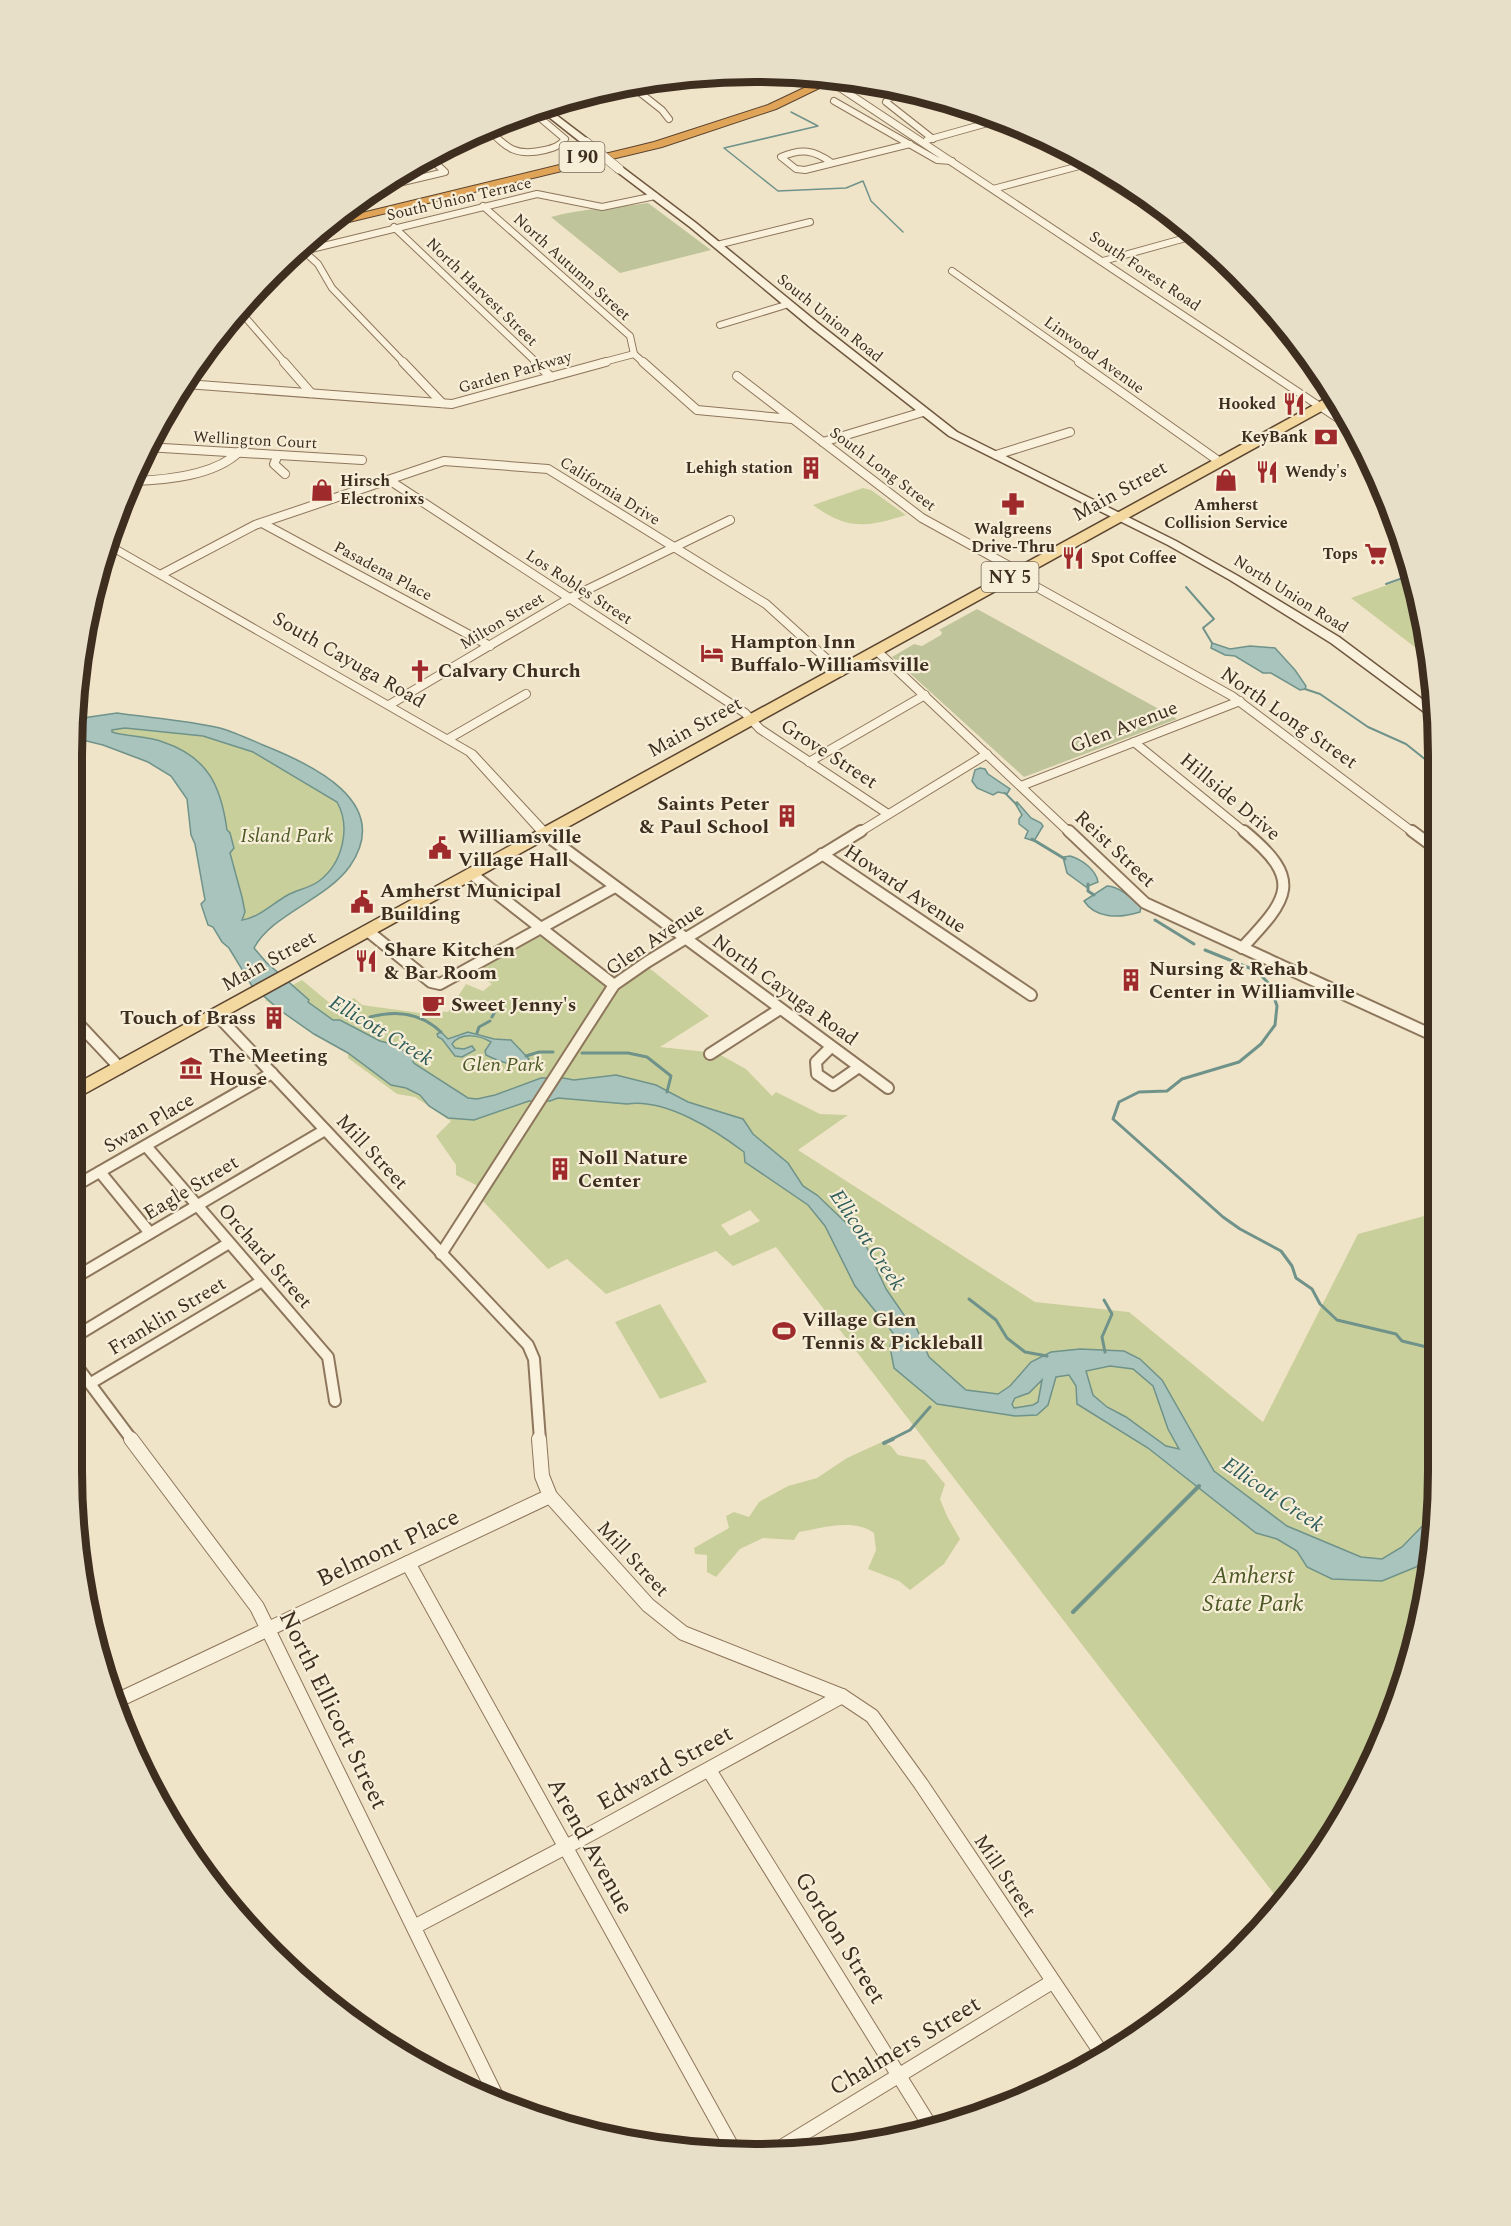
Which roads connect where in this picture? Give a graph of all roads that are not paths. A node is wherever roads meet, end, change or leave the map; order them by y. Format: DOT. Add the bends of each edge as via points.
graph roads {
  1 [pos="805,84"];
  2 [pos="805,84"];
  3 [pos="844,88"];
  4 [pos="640,92"];
  5 [pos="895,97"];
  6 [pos="834,101"];
  7 [pos="550,115"];
  8 [pos="540,118"];
  9 [pos="669,119"];
  10 [pos="986,124"];
  11 [pos="495,135"];
  12 [pos="933,139"];
  13 [pos="922,142"];
  14 [pos="910,144"];
  15 [pos="952,161"];
  16 [pos="832,163"];
  17 [pos="436,164"];
  18 [pos="1080,166"];
  19 [pos="1087,170"];
  20 [pos="406,181"];
  21 [pos="993,189"];
  22 [pos="655,196"];
  23 [pos="1133,199"];
  24 [pos="483,206"];
  25 [pos="364,209"];
  26 [pos="349,220"];
  27 [pos="810,222"];
  28 [pos="394,227"];
  29 [pos="1187,240"];
  30 [pos="717,245"];
  31 [pos="317,246"];
  32 [pos="308,253"];
  33 [pos="1103,261"];
  34 [pos="952,271"];
  35 [pos="789,304"];
  36 [pos="246,317"];
  37 [pos="720,325"];
  38 [pos="634,354"];
  39 [pos="551,376"];
  40 [pos="737,376"];
  41 [pos="197,380"];
  42 [pos="194,385"];
  43 [pos="201,385"];
  44 [pos="312,393"];
  45 [pos="442,403"];
  46 [pos="1328,403"];
  47 [pos="1320,407"];
  48 [pos="923,412"];
  49 [pos="792,419"];
  50 [pos="1338,419"];
  51 [pos="1070,432"];
  52 [pos="823,442"];
  53 [pos="158,448"];
  54 [pos="239,452"];
  55 [pos="278,455"];
  56 [pos="996,455"];
  57 [pos="362,460"];
  58 [pos="1221,462"];
  59 [pos="285,474"];
  60 [pos="388,480"];
  61 [pos="142,481"];
  62 [pos="1120,517"];
  63 [pos="730,520"];
  64 [pos="262,523"];
  65 [pos="115,548"];
  66 [pos="674,548"];
  67 [pos="1018,573"];
  68 [pos="162,574"];
  69 [pos="570,598"];
  70 [pos="490,646"];
  71 [pos="877,651"];
  72 [pos="841,672"];
  73 [pos="526,694"];
  74 [pos="925,695"];
  75 [pos="1240,701"];
  76 [pos="389,705"];
  77 [pos="1427,708"];
  78 [pos="752,721"];
  79 [pos="448,739"];
  80 [pos="1134,742"];
  81 [pos="987,754"];
  82 [pos="809,762"];
  83 [pos="1021,786"];
  84 [pos="888,814"];
  85 [pos="546,835"];
  86 [pos="1428,843"];
  87 [pos="822,854"];
  88 [pos="473,875"];
  89 [pos="615,887"];
  90 [pos="541,928"];
  91 [pos="369,932"];
  92 [pos="686,939"];
  93 [pos="1242,948"];
  94 [pos="614,985"];
  95 [pos="1031,995"];
  96 [pos="780,1010"];
  97 [pos="217,1015"];
  98 [pos="82,1028"];
  99 [pos="1428,1033"];
  100 [pos="831,1047"];
  101 [pos="710,1054"];
  102 [pos="859,1067"];
  103 [pos="120,1068"];
  104 [pos="272,1073"];
  105 [pos="888,1088"];
  106 [pos="82,1089"];
  107 [pos="325,1130"];
  108 [pos="146,1146"];
  109 [pos="100,1172"];
  110 [pos="82,1182"];
  111 [pos="196,1205"];
  112 [pos="150,1233"];
  113 [pos="229,1243"];
  114 [pos="441,1254"];
  115 [pos="82,1273"];
  116 [pos="262,1281"];
  117 [pos="82,1332"];
  118 [pos="82,1372"];
  119 [pos="92,1383"];
  120 [pos="335,1401"];
  121 [pos="550,1496"];
  122 [pos="408,1563"];
  123 [pos="268,1630"];
  124 [pos="842,1696"];
  125 [pos="122,1698"];
  126 [pos="709,1770"];
  127 [pos="565,1848"];
  128 [pos="414,1927"];
  129 [pos="1052,1982"];
  130 [pos="1098,2049"];
  131 [pos="899,2076"];
  132 [pos="493,2090"];
  133 [pos="927,2122"];
  134 [pos="789,2142"];
  135 [pos="729,2143"];
  1 -- 25 [label="highway, I 90" via="657,138"];
  2 -- 26 [label="highway, I 90" via="747,117 658,145"];
  3 -- 13 [label="street, South Forest Road"];
  4 -- 9 [label="street"];
  5 -- 12 [label="street" via="886,102"];
  6 -- 14 [label="street, South Forest Road"];
  7 -- 22 [label="main road, South Union Road, bridge"];
  8 -- 11 [label="street" via="564,142 521,154 513,153"];
  10 -- 12 [label="street"];
  12 -- 13 [label="street"];
  13 -- 15 [label="street, South Forest Road"];
  14 -- 15 [label="street, South Forest Road" via="938,160"];
  14 -- 16 [label="street"];
  15 -- 21 [label="street, South Forest Road"];
  16 -- 16 [label="street" via="801,170 781,157 815,150"];
  17 -- 20 [label="street" via="445,172"];
  18 -- 21 [label="street"];
  19 -- 23 [label="street"];
  21 -- 33 [label="street, South Forest Road"];
  22 -- 24 [label="street, South Union Terrace" via="602,207 537,194"];
  22 -- 30 [label="main road, South Union Road"];
  24 -- 28 [label="street, South Union Terrace"];
  24 -- 38 [label="street, North Autumn Street" via="630,336"];
  27 -- 30 [label="street"];
  28 -- 31 [label="street, South Union Terrace"];
  28 -- 39 [label="street, North Harvest Street"];
  29 -- 33 [label="street"];
  30 -- 35 [label="main road, South Union Road"];
  32 -- 45 [label="street, South Union Terrace" via="332,288"];
  33 -- 47 [label="street, South Forest Road"];
  34 -- 58 [label="street, Linwood Avenue"];
  35 -- 37 [label="street"];
  35 -- 48 [label="main road, South Union Road"];
  36 -- 44 [label="street"];
  38 -- 39 [label="street, Garden Parkway"];
  38 -- 49 [label="street" via="697,411"];
  39 -- 45 [label="street, Garden Parkway" via="452,404"];
  40 -- 49 [label="street, South Long Street"];
  41 -- 43 [label="street"];
  42 -- 43 [label="street, Garden Parkway"];
  43 -- 44 [label="street, Garden Parkway"];
  44 -- 45 [label="street, Garden Parkway"];
  46 -- 47 [label="main road, Main Street / NY 5"];
  47 -- 50 [label="street, South Forest Road"];
  47 -- 58 [label="main road, Main Street / NY 5"];
  48 -- 52 [label="street"];
  48 -- 56 [label="main road, South Union Road" via="953,434"];
  49 -- 52 [label="street, South Long Street"];
  51 -- 56 [label="street"];
  52 -- 67 [label="street, South Long Street" via="922,518"];
  53 -- 54 [label="street, Wellington Court"];
  54 -- 55 [label="street, Wellington Court"];
  54 -- 61 [label="street" via="230,462"];
  55 -- 57 [label="street, Wellington Court"];
  55 -- 59 [label="street" via="274,464"];
  56 -- 62 [label="main road, South Union Road"];
  58 -- 62 [label="main road, Main Street / NY 5"];
  60 -- 64 [label="street, California Drive"];
  60 -- 66 [label="street, California Drive" via="444,461 548,469"];
  60 -- 69 [label="street, Los Robles Street"];
  62 -- 67 [label="main road, Main Street / NY 5"];
  62 -- 77 [label="main road, North Union Road" via="1297,615"];
  63 -- 66 [label="street, Milton Street"];
  64 -- 68 [label="street, California Drive"];
  64 -- 70 [label="street, Pasadena Place"];
  65 -- 68 [label="street, South Cayuga Road"];
  66 -- 69 [label="street, Milton Street"];
  66 -- 72 [label="street, California Drive" via="766,604"];
  67 -- 71 [label="main road, Main Street / NY 5"];
  67 -- 75 [label="street, North Long Street"];
  68 -- 76 [label="street, South Cayuga Road"];
  69 -- 70 [label="street, Milton Street"];
  69 -- 78 [label="street, Los Robles Street"];
  70 -- 76 [label="street, Milton Street"];
  71 -- 72 [label="main road, Main Street / NY 5"];
  71 -- 74 [label="street, Reist Street"];
  72 -- 78 [label="main road, Main Street / NY 5"];
  73 -- 79 [label="street"];
  74 -- 81 [label="street, Reist Street"];
  74 -- 82 [label="street"];
  75 -- 80 [label="street, Glen Avenue"];
  75 -- 86 [label="street, North Long Street"];
  76 -- 79 [label="street, South Cayuga Road"];
  78 -- 82 [label="street, Grove Street"];
  78 -- 85 [label="main road, Main Street / NY 5"];
  79 -- 85 [label="street, South Cayuga Road" via="471,753"];
  80 -- 83 [label="street, Glen Avenue"];
  80 -- 93 [label="street, Hillside Drive" via="1266,849 1282,870 1286,886 1282,902"];
  81 -- 83 [label="street, Reist Street"];
  81 -- 84 [label="street, Glen Avenue"];
  82 -- 84 [label="street, Grove Street"];
  83 -- 93 [label="street, Reist Street" via="1145,903"];
  84 -- 87 [label="street, Glen Avenue"];
  85 -- 88 [label="main road, Main Street / NY 5"];
  85 -- 89 [label="street, North Cayuga Road"];
  87 -- 92 [label="street, Glen Avenue"];
  87 -- 95 [label="street, Howard Avenue"];
  88 -- 90 [label="street"];
  88 -- 91 [label="main road, Main Street / NY 5"];
  89 -- 90 [label="street"];
  89 -- 92 [label="street, North Cayuga Road"];
  90 -- 91 [label="street" via="440,984 430,982"];
  90 -- 94 [label="street"];
  91 -- 97 [label="main road, Main Street / NY 5"];
  92 -- 94 [label="street, Glen Avenue"];
  92 -- 96 [label="street, North Cayuga Road"];
  93 -- 99 [label="street, Reist Street"];
  94 -- 114 [label="street, Glen Avenue"];
  96 -- 100 [label="street, North Cayuga Road"];
  96 -- 101 [label="street"];
  97 -- 103 [label="main road, Main Street / NY 5"];
  97 -- 104 [label="street, Mill Street"];
  98 -- 103 [label="street"];
  100 -- 102 [label="street, North Cayuga Road"];
  100 -- 102 [label="street" via="816,1062 818,1074 833,1085"];
  102 -- 105 [label="street, North Cayuga Road"];
  103 -- 106 [label="main road, Main Street / NY 5"];
  104 -- 107 [label="street, Mill Street"];
  104 -- 108 [label="street, Swan Place"];
  107 -- 111 [label="street, Eagle Street"];
  107 -- 114 [label="street, Mill Street"];
  108 -- 109 [label="street, Swan Place"];
  108 -- 111 [label="street, Orchard Street"];
  109 -- 110 [label="street, Swan Place"];
  109 -- 112 [label="street"];
  111 -- 112 [label="street, Eagle Street"];
  111 -- 113 [label="street, Orchard Street"];
  112 -- 115 [label="street, Eagle Street"];
  113 -- 116 [label="street, Orchard Street"];
  113 -- 117 [label="street"];
  114 -- 121 [label="street, Mill Street" via="528,1345 534,1359 542,1476"];
  116 -- 119 [label="street, Franklin Street"];
  116 -- 120 [label="street, Orchard Street" via="328,1357"];
  118 -- 119 [label="street, North Ellicott Street"];
  119 -- 123 [label="street, North Ellicott Street" via="257,1607"];
  121 -- 122 [label="street, Belmont Place"];
  121 -- 124 [label="street, Mill Street" via="648,1605 683,1633"];
  122 -- 123 [label="street, Belmont Place"];
  122 -- 127 [label="street, Arend Avenue"];
  123 -- 125 [label="street, Belmont Place"];
  123 -- 128 [label="street, North Ellicott Street"];
  124 -- 126 [label="street, Edward Street"];
  124 -- 129 [label="street, Mill Street" via="872,1716"];
  126 -- 127 [label="street, Edward Street"];
  126 -- 131 [label="street, Gordon Street"];
  127 -- 128 [label="street, Edward Street"];
  127 -- 135 [label="street, Arend Avenue"];
  128 -- 132 [label="street, North Ellicott Street"];
  129 -- 130 [label="street, Mill Street"];
  129 -- 131 [label="street, Chalmers Street"];
  131 -- 133 [label="street, Gordon Street"];
  131 -- 134 [label="street, Chalmers Street"];
}
